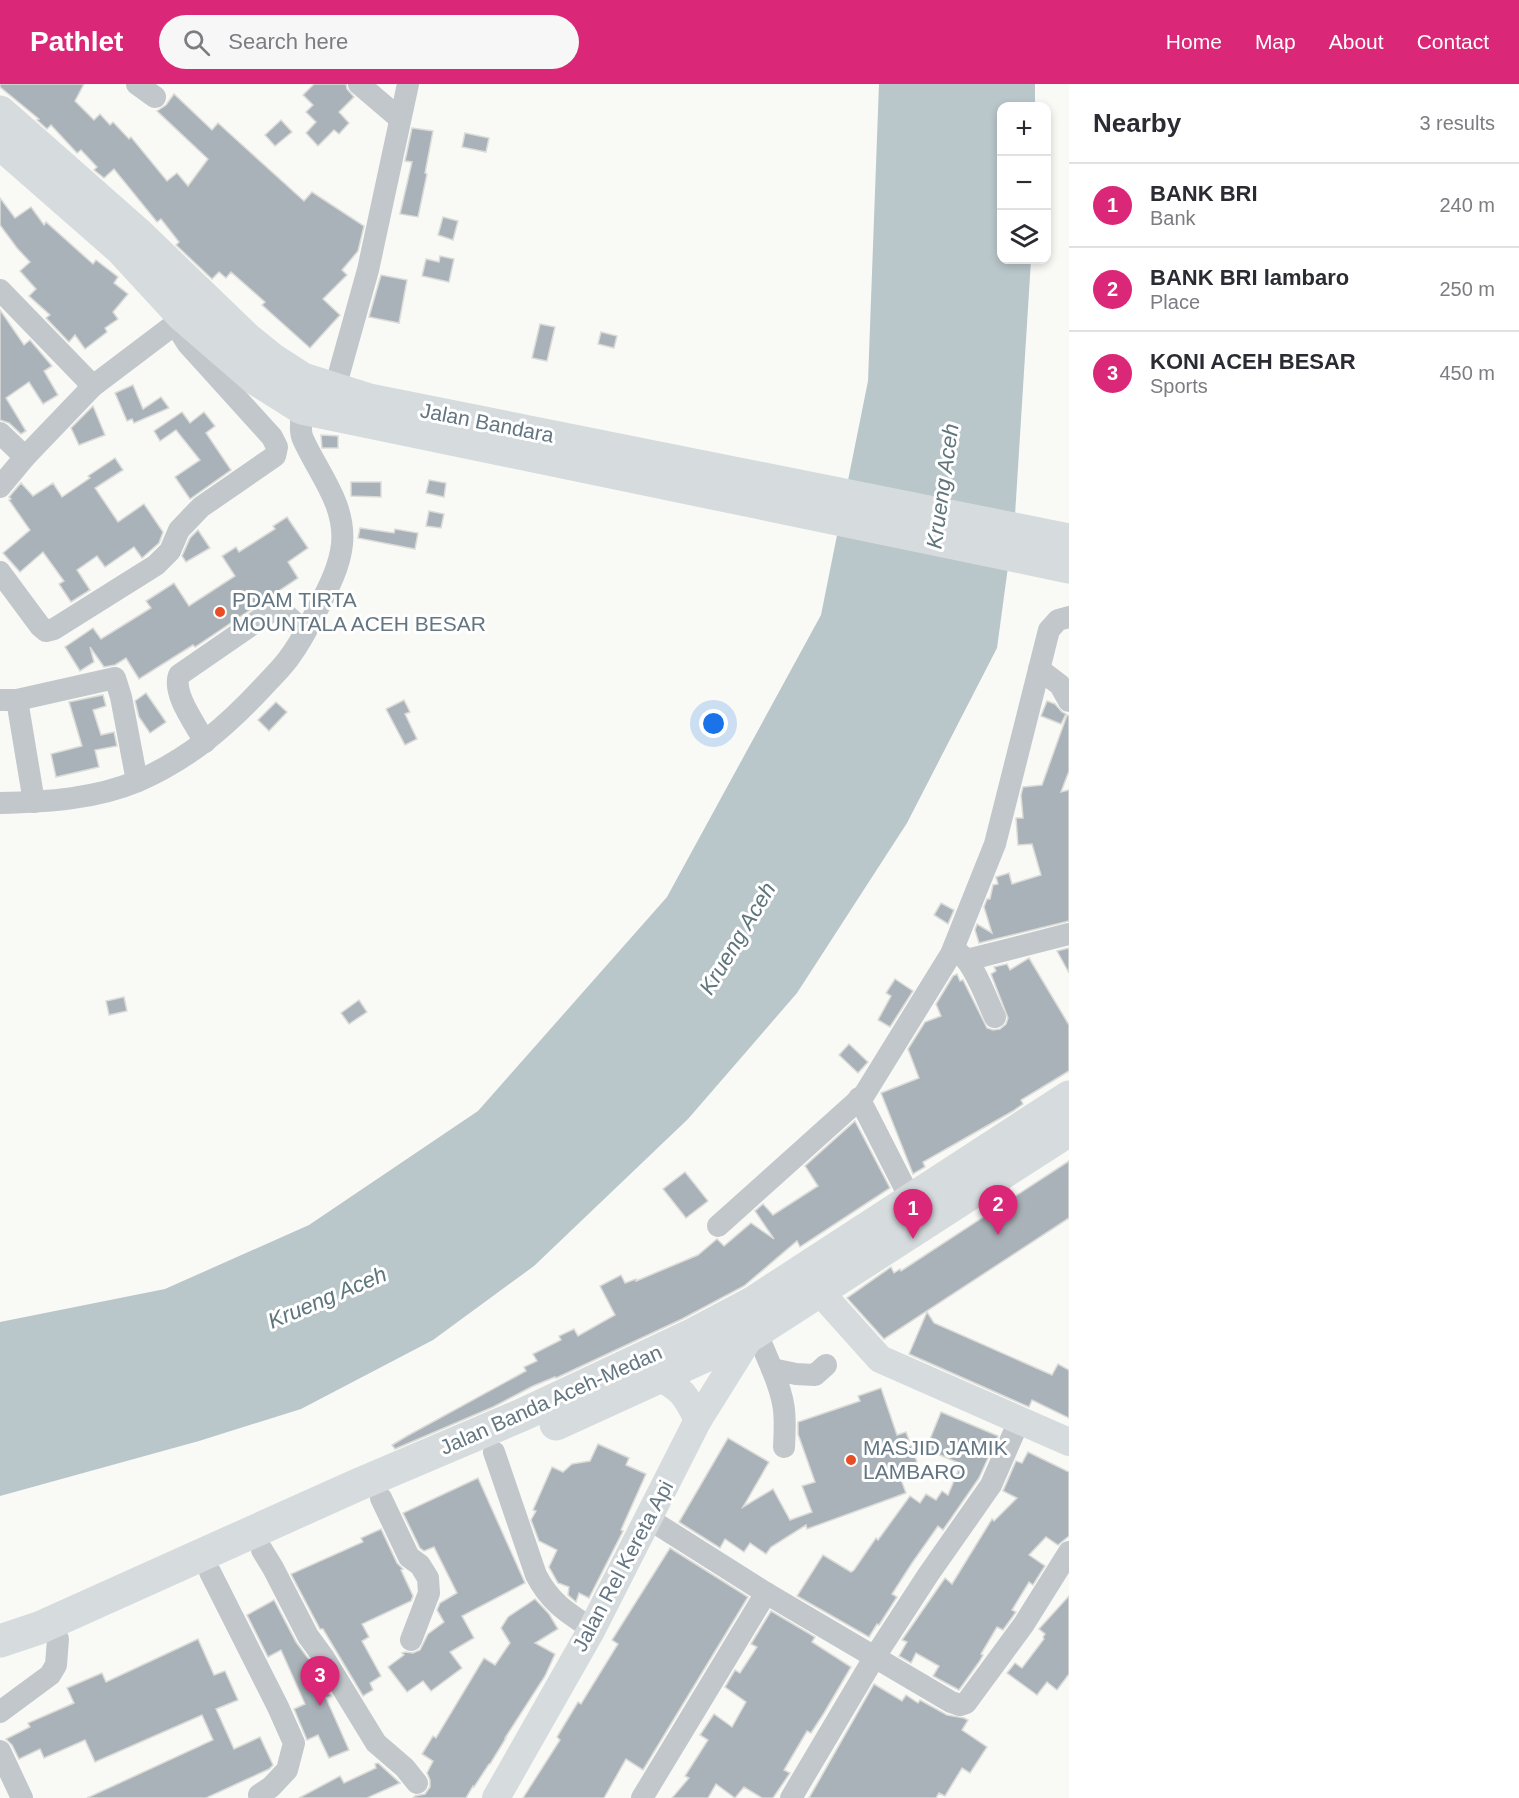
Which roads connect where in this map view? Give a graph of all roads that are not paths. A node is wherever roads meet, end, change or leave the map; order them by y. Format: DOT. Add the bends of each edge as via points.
graph roads {
  1 [pos="358,84"];
  2 [pos="408,84"];
  3 [pos="0,112"];
  4 [pos="400,119"];
  5 [pos="0,143"];
  6 [pos="129,240"];
  7 [pos="0,290"];
  8 [pos="178,319"];
  9 [pos="93,386"];
  10 [pos="335,388"];
  11 [pos="362,410"];
  12 [pos="302,423"];
  13 [pos="0,433"];
  14 [pos="277,447"];
  15 [pos="25,457"];
  16 [pos="0,487"];
  17 [pos="1063,552"];
  18 [pos="0,572"];
  19 [pos="1069,617"];
  20 [pos="305,632"];
  21 [pos="1039,669"];
  22 [pos="8,700"];
  23 [pos="1069,701"];
  24 [pos="205,742"];
  25 [pos="137,781"];
  26 [pos="34,802"];
  27 [pos="0,803"];
  28 [pos="1069,934"];
  29 [pos="959,957"];
  30 [pos="994,1017"];
  31 [pos="1069,1097"];
  32 [pos="860,1098"];
  33 [pos="1069,1130"];
  34 [pos="911,1200"];
  35 [pos="718,1226"];
  36 [pos="819,1291"];
  37 [pos="753,1333"];
  38 [pos="826,1365"];
  39 [pos="772,1369"];
  40 [pos="658,1378"];
  41 [pos="698,1420"];
  42 [pos="1019,1421"];
  43 [pos="1069,1442"];
  44 [pos="783,1447"];
  45 [pos="494,1452"];
  46 [pos="366,1496"];
  47 [pos="649,1519"];
  48 [pos="262,1550"];
  49 [pos="1069,1552"];
  50 [pos="210,1572"];
  51 [pos="766,1593"];
  52 [pos="592,1629"];
  53 [pos="58,1639"];
  54 [pos="411,1640"];
  55 [pos="0,1641"];
  56 [pos="0,1658"];
  57 [pos="874,1658"];
  58 [pos="0,1712"];
  59 [pos="0,1751"];
  60 [pos="417,1783"];
  61 [pos="259,1795"];
  62 [pos="22,1798"];
  63 [pos="496,1798"];
  64 [pos="642,1798"];
  65 [pos="790,1798"];
  1 -- 4 [label="street"];
  2 -- 4 [label="street"];
  3 -- 6 [label="highway, Jalan Bandara"];
  4 -- 10 [label="street" via="368,270"];
  5 -- 6 [label="highway, Jalan Bandara"];
  6 -- 8 [label="highway, Jalan Bandara"];
  6 -- 10 [label="highway, Jalan Bandara" via="272,359 303,379"];
  7 -- 9 [label="street"];
  8 -- 9 [label="street"];
  8 -- 12 [label="highway, Jalan Bandara" via="256,379"];
  8 -- 14 [label="street" via="187,344"];
  9 -- 15 [label="street"];
  10 -- 11 [label="highway, Jalan Bandara"];
  11 -- 12 [label="highway, Jalan Bandara"];
  11 -- 17 [label="highway, Jalan Bandara"];
  12 -- 14 [label="street"];
  12 -- 20 [label="street" via="335,501 342,544 333,575"];
  13 -- 15 [label="street"];
  14 -- 18 [label="street" via="273,459 201,507 156,565 54,629 45,631 40,626"];
  15 -- 16 [label="street"];
  19 -- 21 [label="street" via="1058,620 1049,630"];
  20 -- 24 [label="street" via="291,657"];
  20 -- 24 [label="street" via="281,610 273,610 179,675 180,697"];
  21 -- 23 [label="street" via="1060,685"];
  21 -- 29 [label="street" via="995,844"];
  22 -- 25 [label="street" via="114,678"];
  22 -- 26 [label="street"];
  24 -- 25 [label="street"];
  25 -- 26 [label="street" via="91,795"];
  26 -- 27 [label="street"];
  28 -- 29 [label="street"];
  29 -- 30 [label="street"];
  29 -- 32 [label="street"];
  31 -- 34 [label="highway, Jalan Banda Aceh-Medan"];
  32 -- 34 [label="street"];
  32 -- 35 [label="street"];
  33 -- 36 [label="highway, Jalan Banda Aceh-Medan"];
  34 -- 46 [label="highway, Jalan Banda Aceh-Medan" via="754,1302"];
  36 -- 37 [label="highway, Jalan Banda Aceh-Medan"];
  36 -- 42 [label="main road" via="880,1359"];
  37 -- 39 [label="street"];
  37 -- 40 [label="highway, Jalan Banda Aceh-Medan"];
  37 -- 41 [label="main road, Jalan Rel Kereta Api"];
  38 -- 39 [label="street" via="815,1375"];
  39 -- 44 [label="street" via="784,1398"];
  40 -- 41 [label="main road" via="680,1389"];
  40 -- 45 [label="highway, Jalan Banda Aceh-Medan"];
  41 -- 47 [label="main road, Jalan Rel Kereta Api"];
  42 -- 43 [label="main road"];
  42 -- 57 [label="street" via="991,1485"];
  45 -- 46 [label="highway, Jalan Banda Aceh-Medan"];
  45 -- 52 [label="street" via="545,1592 559,1607"];
  46 -- 48 [label="highway, Jalan Banda Aceh-Medan"];
  46 -- 54 [label="street" via="428,1578 429,1593"];
  46 -- 55 [label="highway, Jalan Banda Aceh-Medan"];
  47 -- 51 [label="street"];
  47 -- 52 [label="main road, Jalan Rel Kereta Api"];
  48 -- 50 [label="highway, Jalan Banda Aceh-Medan"];
  48 -- 60 [label="street" via="308,1636 376,1743"];
  49 -- 57 [label="street" via="966,1703 951,1702"];
  50 -- 53 [label="highway, Jalan Banda Aceh-Medan"];
  50 -- 61 [label="street" via="294,1743 287,1770"];
  51 -- 57 [label="street"];
  51 -- 64 [label="street"];
  52 -- 63 [label="main road, Jalan Rel Kereta Api"];
  53 -- 56 [label="highway, Jalan Banda Aceh-Medan"];
  53 -- 58 [label="street" via="56,1665 50,1675"];
  57 -- 65 [label="street"];
  59 -- 62 [label="street"];
}
